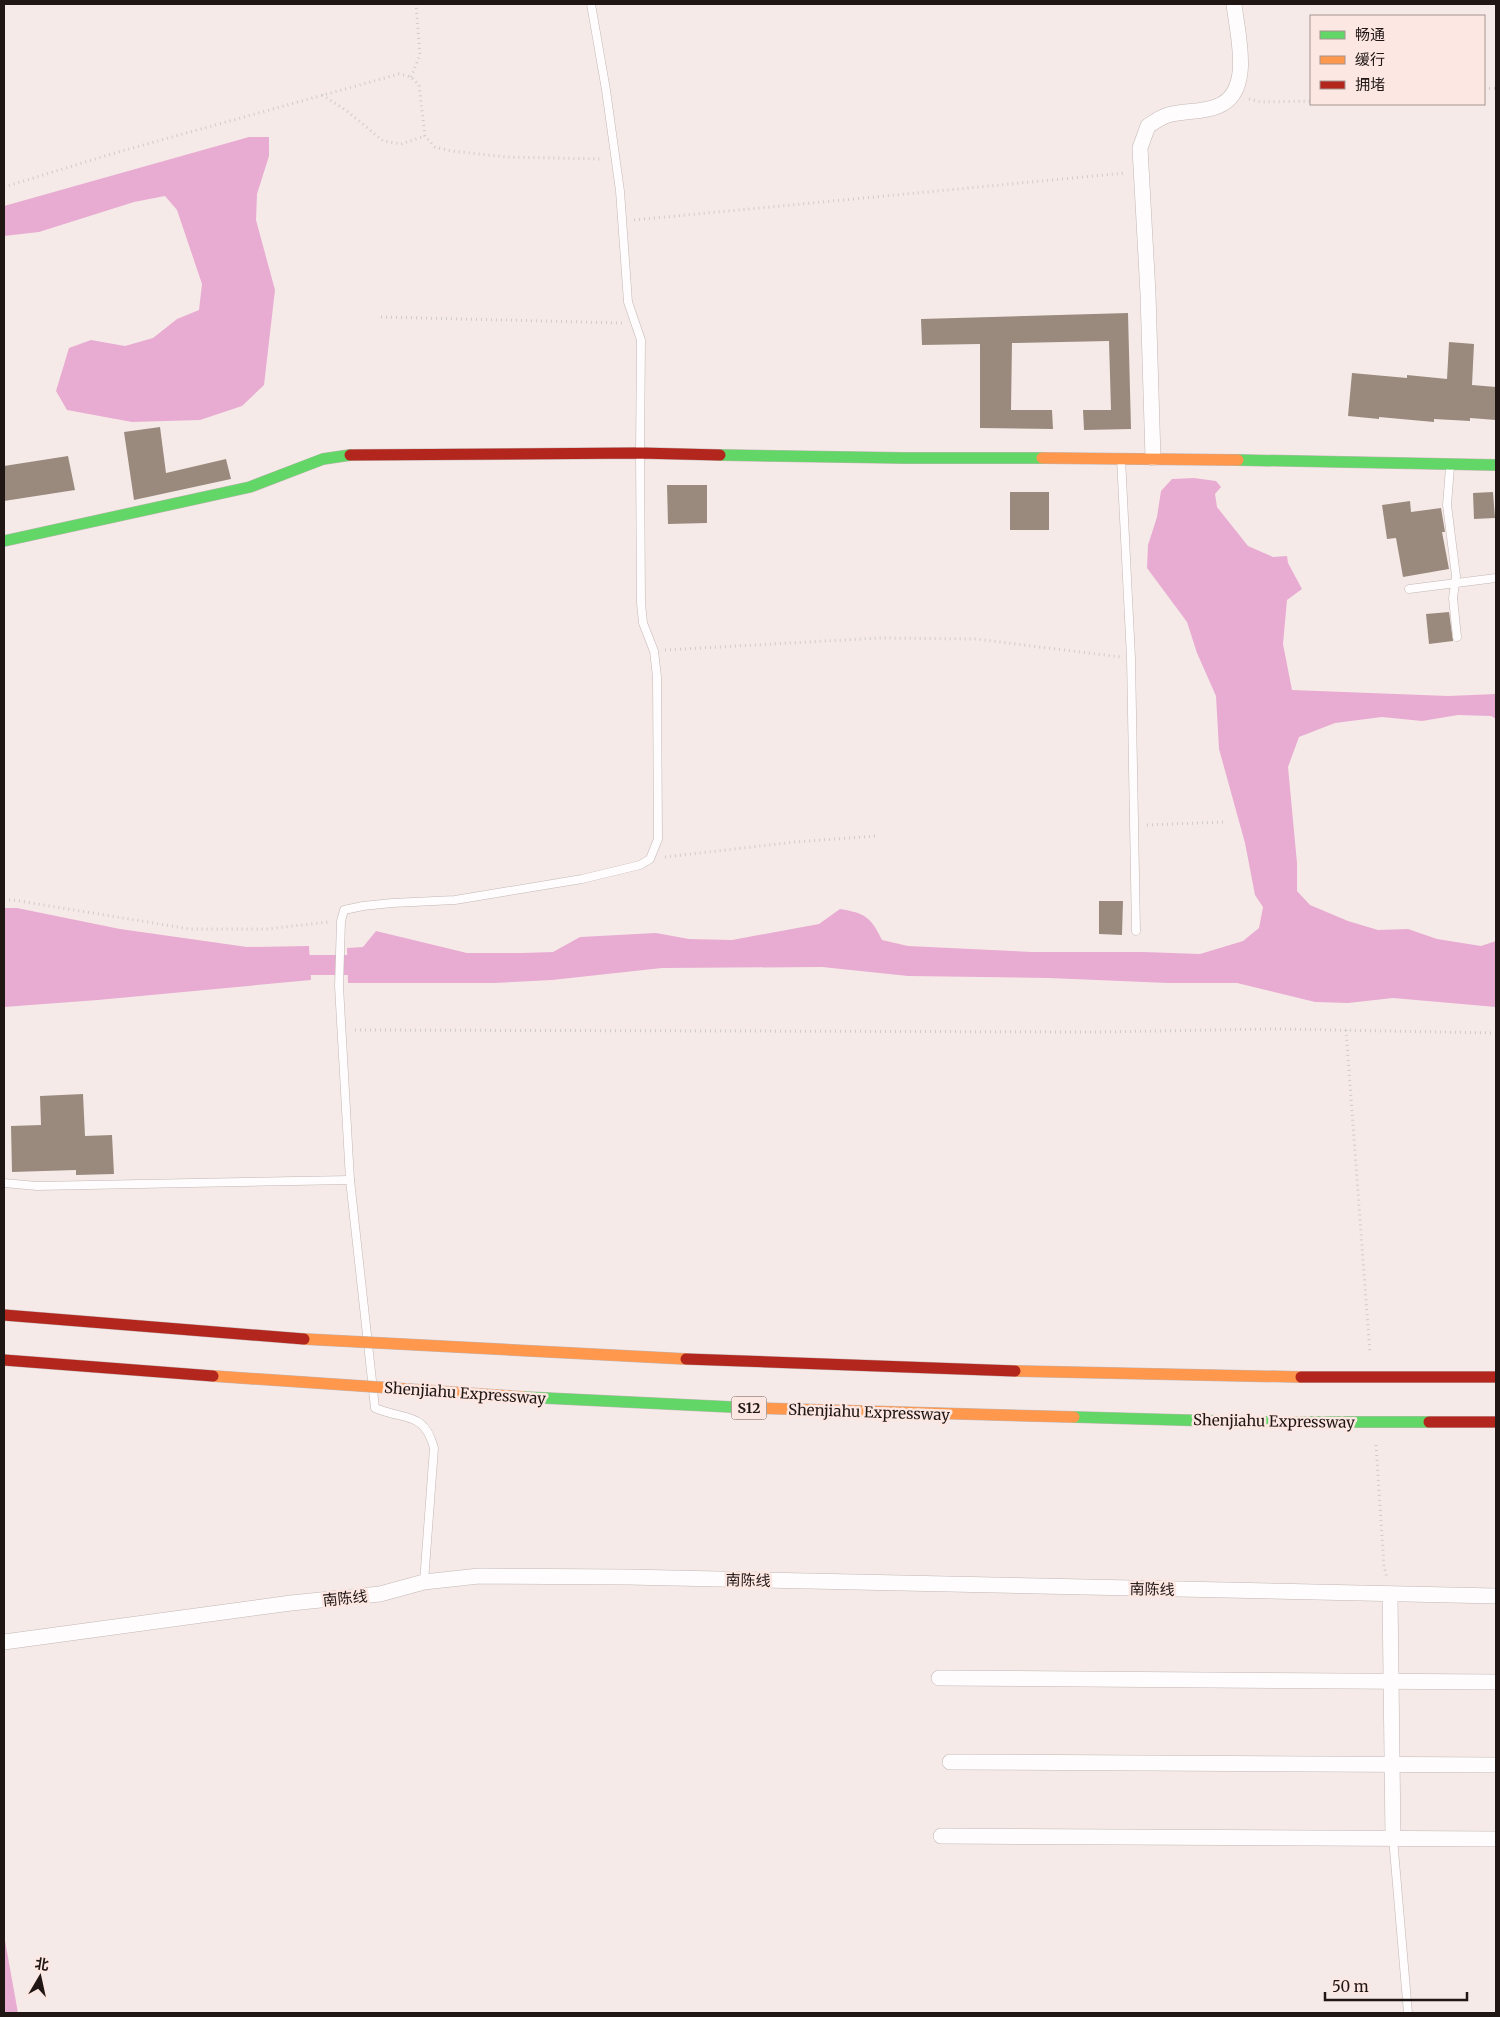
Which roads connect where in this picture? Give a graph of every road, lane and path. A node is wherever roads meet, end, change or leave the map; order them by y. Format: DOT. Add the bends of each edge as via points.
graph roads {
  1 [pos="416,4"];
  2 [pos="591,4"];
  3 [pos="1234,4"];
  4 [pos="411,77"];
  5 [pos="322,94"];
  6 [pos="1234,95"];
  7 [pos="1310,101"];
  8 [pos="425,136"];
  9 [pos="615,160"];
  10 [pos="1142,171"];
  11 [pos="4,187"];
  12 [pos="623,221"];
  13 [pos="381,317"];
  14 [pos="636,323"];
  15 [pos="640,453"];
  16 [pos="1120,458"];
  17 [pos="1153,458"];
  18 [pos="1450,465"];
  19 [pos="1496,465"];
  20 [pos="4,541"];
  21 [pos="1496,578"];
  22 [pos="1455,582"];
  23 [pos="1408,589"];
  24 [pos="1458,637"];
  25 [pos="654,651"];
  26 [pos="1131,658"];
  27 [pos="1223,822"];
  28 [pos="1134,825"];
  29 [pos="876,836"];
  30 [pos="650,859"];
  31 [pos="4,900"];
  32 [pos="341,921"];
  33 [pos="1136,931"];
  34 [pos="342,1030"];
  35 [pos="1346,1030"];
  36 [pos="1496,1033"];
  37 [pos="350,1180"];
  38 [pos="4,1183"];
  39 [pos="4,1315"];
  40 [pos="1371,1359"];
  41 [pos="4,1360"];
  42 [pos="1496,1377"];
  43 [pos="1496,1422"];
  44 [pos="1376,1438"];
  45 [pos="424,1582"];
  46 [pos="1390,1594"];
  47 [pos="1496,1596"];
  48 [pos="4,1642"];
  49 [pos="939,1678"];
  50 [pos="1391,1681"];
  51 [pos="1496,1682"];
  52 [pos="950,1762"];
  53 [pos="1392,1764"];
  54 [pos="1496,1765"];
  55 [pos="941,1836"];
  56 [pos="1393,1838"];
  57 [pos="1496,1839"];
  58 [pos="1408,2013"];
  1 -- 4 [label="path" via="420,55"];
  2 -- 9 [label="lane"];
  3 -- 6 [label="street" via="1240,79"];
  4 -- 5 [label="path" via="399,74"];
  4 -- 8 [label="path" via="419,85"];
  5 -- 8 [label="path" via="347,110 383,141 401,144"];
  5 -- 11 [label="path"];
  6 -- 7 [label="path" via="1261,102"];
  6 -- 10 [label="street" via="1218,106 1167,115 1148,126 1140,148"];
  8 -- 9 [label="path" via="434,147 451,151 507,157"];
  9 -- 12 [label="lane"];
  10 -- 12 [label="path"];
  10 -- 17 [label="street"];
  12 -- 14 [label="lane" via="628,302"];
  13 -- 14 [label="path"];
  14 -- 15 [label="lane" via="641,340"];
  15 -- 16 [label="main road"];
  15 -- 20 [label="main road" via="354,455 323,459 250,486 205,498"];
  15 -- 25 [label="lane" via="641,603"];
  16 -- 17 [label="main road"];
  16 -- 26 [label="lane"];
  17 -- 18 [label="main road"];
  18 -- 19 [label="main road"];
  18 -- 22 [label="lane" via="1447,505"];
  21 -- 22 [label="lane"];
  22 -- 23 [label="lane"];
  22 -- 24 [label="lane" via="1453,598"];
  25 -- 26 [label="path" via="880,638 976,640"];
  25 -- 30 [label="lane" via="659,819 658,839"];
  26 -- 28 [label="lane"];
  27 -- 28 [label="path"];
  28 -- 33 [label="lane"];
  29 -- 30 [label="path"];
  30 -- 32 [label="lane" via="640,865 582,879 498,893 455,900 363,906 344,910"];
  31 -- 32 [label="path" via="190,929 267,929"];
  32 -- 34 [label="lane" via="339,986"];
  34 -- 35 [label="path"];
  34 -- 37 [label="lane"];
  35 -- 36 [label="path"];
  35 -- 40 [label="path"];
  37 -- 38 [label="lane" via="37,1186"];
  37 -- 45 [label="lane" via="375,1408 420,1421 430,1433 434,1448"];
  39 -- 42 [label="main road, bridge" via="266,1336 619,1356 1050,1373"];
  41 -- 43 [label="main road, Shenjiahu Expressway / S12, bridge" via="608,1402 1231,1422"];
  44 -- 46 [label="path" via="1384,1566"];
  45 -- 46 [label="street, 南陈线" via="480,1576 618,1577"];
  45 -- 48 [label="street, 南陈线" via="380,1594"];
  46 -- 47 [label="street, 南陈线"];
  46 -- 50 [label="street"];
  49 -- 50 [label="street"];
  50 -- 51 [label="street"];
  50 -- 53 [label="street"];
  52 -- 53 [label="street"];
  53 -- 54 [label="street"];
  53 -- 56 [label="street"];
  55 -- 56 [label="street"];
  56 -- 57 [label="street"];
  56 -- 58 [label="lane"];
}
